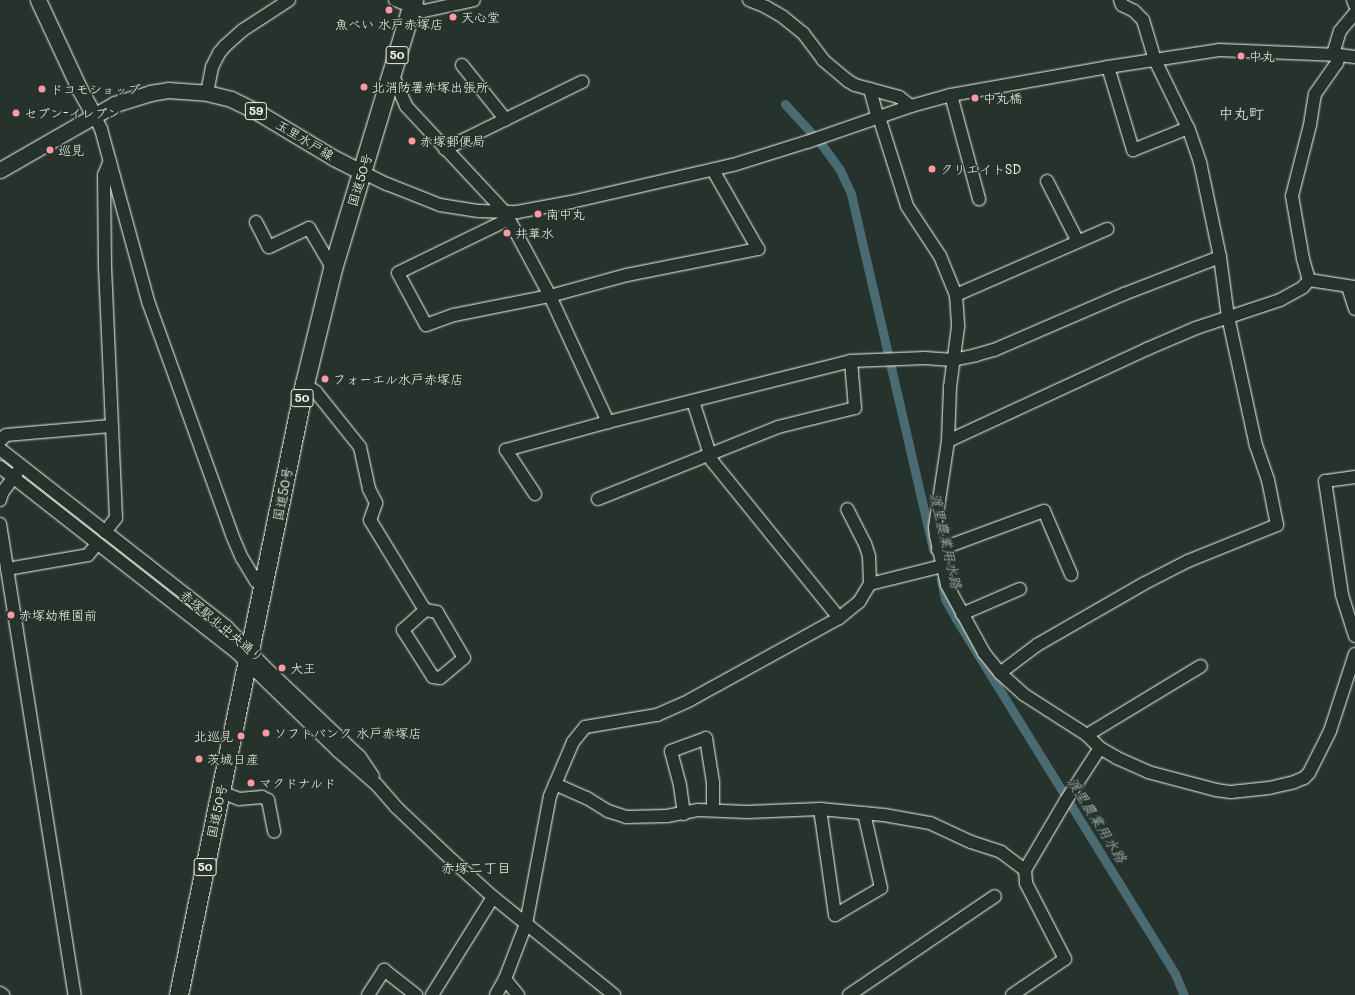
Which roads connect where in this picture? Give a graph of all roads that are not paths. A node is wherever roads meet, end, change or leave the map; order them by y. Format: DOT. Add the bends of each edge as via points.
graph roads {
  1 [pos="38,0"];
  2 [pos="289,0"];
  3 [pos="395,0"];
  4 [pos="474,0"];
  5 [pos="749,0"];
  6 [pos="1120,0"];
  7 [pos="1353,0"];
  8 [pos="413,3"];
  9 [pos="1355,5"];
  10 [pos="1355,12"];
  11 [pos="1336,54"];
  12 [pos="1355,57"];
  13 [pos="1156,60"];
  14 [pos="462,65"];
  15 [pos="1108,67"];
  16 [pos="392,74"];
  17 [pos="582,82"];
  18 [pos="870,89"];
  19 [pos="207,93"];
  20 [pos="951,95"];
  21 [pos="911,106"];
  22 [pos="94,115"];
  23 [pos="879,117"];
  24 [pos="506,120"];
  25 [pos="1188,128"];
  26 [pos="445,150"];
  27 [pos="110,161"];
  28 [pos="0,170"];
  29 [pos="713,170"];
  30 [pos="362,172"];
  31 [pos="1047,181"];
  32 [pos="979,199"];
  33 [pos="507,215"];
  34 [pos="256,222"];
  35 [pos="1107,229"];
  36 [pos="1077,240"];
  37 [pos="1220,257"];
  38 [pos="334,269"];
  39 [pos="1309,280"];
  40 [pos="1352,287"];
  41 [pos="956,295"];
  42 [pos="550,296"];
  43 [pos="1355,309"];
  44 [pos="1228,317"];
  45 [pos="953,360"];
  46 [pos="851,361"];
  47 [pos="305,384"];
  48 [pos="693,401"];
  49 [pos="608,422"];
  50 [pos="111,426"];
  51 [pos="0,441"];
  52 [pos="948,441"];
  53 [pos="0,449"];
  54 [pos="709,454"];
  55 [pos="22,466"];
  56 [pos="0,467"];
  57 [pos="1355,477"];
  58 [pos="13,478"];
  59 [pos="535,494"];
  60 [pos="598,499"];
  61 [pos="0,500"];
  62 [pos="846,509"];
  63 [pos="0,524"];
  64 [pos="105,532"];
  65 [pos="97,544"];
  66 [pos="938,550"];
  67 [pos="138,558"];
  68 [pos="939,567"];
  69 [pos="128,568"];
  70 [pos="7,569"];
  71 [pos="1071,574"];
  72 [pos="265,583"];
  73 [pos="870,584"];
  74 [pos="1020,589"];
  75 [pos="425,610"];
  76 [pos="962,614"];
  77 [pos="839,618"];
  78 [pos="1355,636"];
  79 [pos="1355,654"];
  80 [pos="249,657"];
  81 [pos="1201,666"];
  82 [pos="1000,672"];
  83 [pos="1087,735"];
  84 [pos="1100,748"];
  85 [pos="555,784"];
  86 [pos="221,792"];
  87 [pos="820,809"];
  88 [pos="713,810"];
  89 [pos="864,813"];
  90 [pos="684,814"];
  91 [pos="274,831"];
  92 [pos="1026,870"];
  93 [pos="493,896"];
  94 [pos="995,896"];
  95 [pos="526,924"];
  96 [pos="505,979"];
  97 [pos="0,993"];
  98 [pos="3,995"];
  99 [pos="75,995"];
  100 [pos="179,995"];
  101 [pos="368,995"];
  102 [pos="416,995"];
  103 [pos="432,995"];
  104 [pos="496,995"];
  105 [pos="518,995"];
  106 [pos="614,995"];
  107 [pos="849,995"];
  108 [pos="1012,995"];
  1 -- 22 [label="main road"];
  2 -- 19 [label="street" via="243,30 225,46 212,67"];
  3 -- 8 [label="street"];
  4 -- 8 [label="street" via="424,11"];
  5 -- 18 [label="street" via="766,7 803,33 823,60 837,73 855,85"];
  6 -- 13 [label="street" via="1122,5 1134,11 1143,20"];
  7 -- 9 [label="street"];
  8 -- 16 [label="highway, 国道50号 / 50"];
  10 -- 11 [label="street" via="1340,31"];
  11 -- 12 [label="street"];
  11 -- 13 [label="street" via="1234,49 1198,52"];
  11 -- 39 [label="street" via="1337,64 1315,94 1292,196"];
  13 -- 15 [label="street"];
  13 -- 25 [label="street"];
  14 -- 24 [label="street"];
  15 -- 20 [label="street"];
  15 -- 25 [label="street" via="1133,150"];
  16 -- 26 [label="street" via="406,106"];
  16 -- 30 [label="highway, 国道50号 / 50"];
  17 -- 24 [label="street"];
  18 -- 21 [label="street" via="899,97"];
  18 -- 23 [label="street"];
  19 -- 22 [label="main road, 玉里水戸線 / 59" via="158,92 115,104"];
  19 -- 30 [label="main road, 玉里水戸線 / 59" via="247,106"];
  20 -- 21 [label="street"];
  20 -- 32 [label="street"];
  21 -- 23 [label="street"];
  22 -- 27 [label="street" via="101,129"];
  22 -- 28 [label="main road, 玉里水戸線"];
  23 -- 29 [label="street"];
  23 -- 41 [label="street" via="907,206 940,256"];
  24 -- 26 [label="street"];
  25 -- 37 [label="street" via="1200,162"];
  26 -- 33 [label="street"];
  27 -- 50 [label="street" via="104,174 104,268"];
  27 -- 72 [label="street" via="149,304 232,535 256,581"];
  29 -- 33 [label="street"];
  29 -- 42 [label="street" via="758,249 627,275"];
  30 -- 33 [label="street" via="440,205"];
  30 -- 38 [label="highway, 国道50号 / 50"];
  31 -- 36 [label="street"];
  33 -- 42 [label="street"];
  33 -- 42 [label="street" via="398,273 426,326 454,316"];
  34 -- 38 [label="street" via="269,247 309,228"];
  35 -- 36 [label="street"];
  36 -- 41 [label="street"];
  37 -- 44 [label="street"];
  37 -- 45 [label="street" via="1124,294 994,350"];
  38 -- 47 [label="highway, 国道50号 / 50"];
  39 -- 40 [label="street"];
  39 -- 44 [label="street" via="1304,287 1280,300"];
  40 -- 43 [label="street"];
  41 -- 45 [label="street" via="958,327"];
  42 -- 49 [label="street"];
  44 -- 52 [label="street" via="1114,363"];
  44 -- 82 [label="street" via="1256,446 1268,480 1277,525 1188,561 1143,584 1037,645"];
  45 -- 46 [label="street"];
  45 -- 52 [label="street"];
  46 -- 48 [label="street"];
  46 -- 54 [label="street" via="855,408 778,427"];
  47 -- 72 [label="highway, 国道50号 / 50"];
  47 -- 75 [label="street" via="316,392 360,447 369,489 376,503 370,520"];
  48 -- 49 [label="street"];
  48 -- 54 [label="street"];
  49 -- 59 [label="street" via="506,450"];
  50 -- 51 [label="street" via="6,435"];
  50 -- 64 [label="street" via="116,518"];
  52 -- 66 [label="street" via="936,527"];
  53 -- 55 [label="street, 赤塚駅北中央通り"];
  54 -- 60 [label="street"];
  54 -- 77 [label="street"];
  55 -- 58 [label="street"];
  55 -- 64 [label="street, 赤塚駅北中央通り"];
  56 -- 58 [label="street, 赤塚駅北中央通り"];
  57 -- 78 [label="street" via="1325,481 1342,595"];
  58 -- 61 [label="street"];
  58 -- 65 [label="street, 赤塚駅北中央通り"];
  62 -- 73 [label="street" via="869,556"];
  63 -- 70 [label="street"];
  64 -- 67 [label="street, 赤塚駅北中央通り"];
  65 -- 69 [label="street, 赤塚駅北中央通り"];
  65 -- 70 [label="street" via="88,555"];
  66 -- 68 [label="street"];
  66 -- 71 [label="street" via="1044,511"];
  67 -- 69 [label="street"];
  67 -- 80 [label="street, 赤塚駅北中央通り" via="226,626"];
  68 -- 73 [label="street"];
  68 -- 76 [label="street"];
  69 -- 80 [label="street, 赤塚駅北中央通り" via="227,644"];
  70 -- 99 [label="street"];
  72 -- 80 [label="highway, 国道50号 / 50"];
  73 -- 77 [label="street" via="860,602"];
  74 -- 76 [label="street"];
  75 -- 75 [label="street" via="437,612 464,658 440,678 433,677 403,630"];
  76 -- 82 [label="street" via="984,653"];
  77 -- 85 [label="street" via="690,700 657,715 585,727 574,742"];
  79 -- 84 [label="street" via="1330,731 1318,757 1309,773 1294,782 1246,791 1216,790 1148,772"];
  80 -- 86 [label="highway, 国道50号 / 50"];
  80 -- 93 [label="street, 赤塚駅北中央通り" via="360,757 377,785 401,811"];
  81 -- 83 [label="street"];
  82 -- 83 [label="street" via="1023,694"];
  83 -- 84 [label="street"];
  84 -- 92 [label="street"];
  85 -- 90 [label="street" via="587,798 608,811 626,817"];
  85 -- 95 [label="street" via="550,796"];
  86 -- 91 [label="street" via="239,799 262,797 268,800"];
  86 -- 100 [label="highway, 国道50号 / 50"];
  87 -- 88 [label="street" via="747,812"];
  87 -- 89 [label="street"];
  87 -- 89 [label="street" via="835,915 881,888"];
  88 -- 90 [label="street"];
  88 -- 90 [label="street" via="713,782 706,738 671,751"];
  89 -- 92 [label="street" via="930,823 971,842 1001,852"];
  92 -- 108 [label="street" via="1026,884 1065,959"];
  93 -- 95 [label="street, 赤塚駅北中央通り"];
  93 -- 103 [label="street"];
  94 -- 107 [label="street"];
  95 -- 96 [label="street"];
  95 -- 106 [label="street, 赤塚駅北中央通り"];
  96 -- 104 [label="street"];
  96 -- 105 [label="street"];
  97 -- 98 [label="street"];
  101 -- 102 [label="street" via="384,970"];
}
